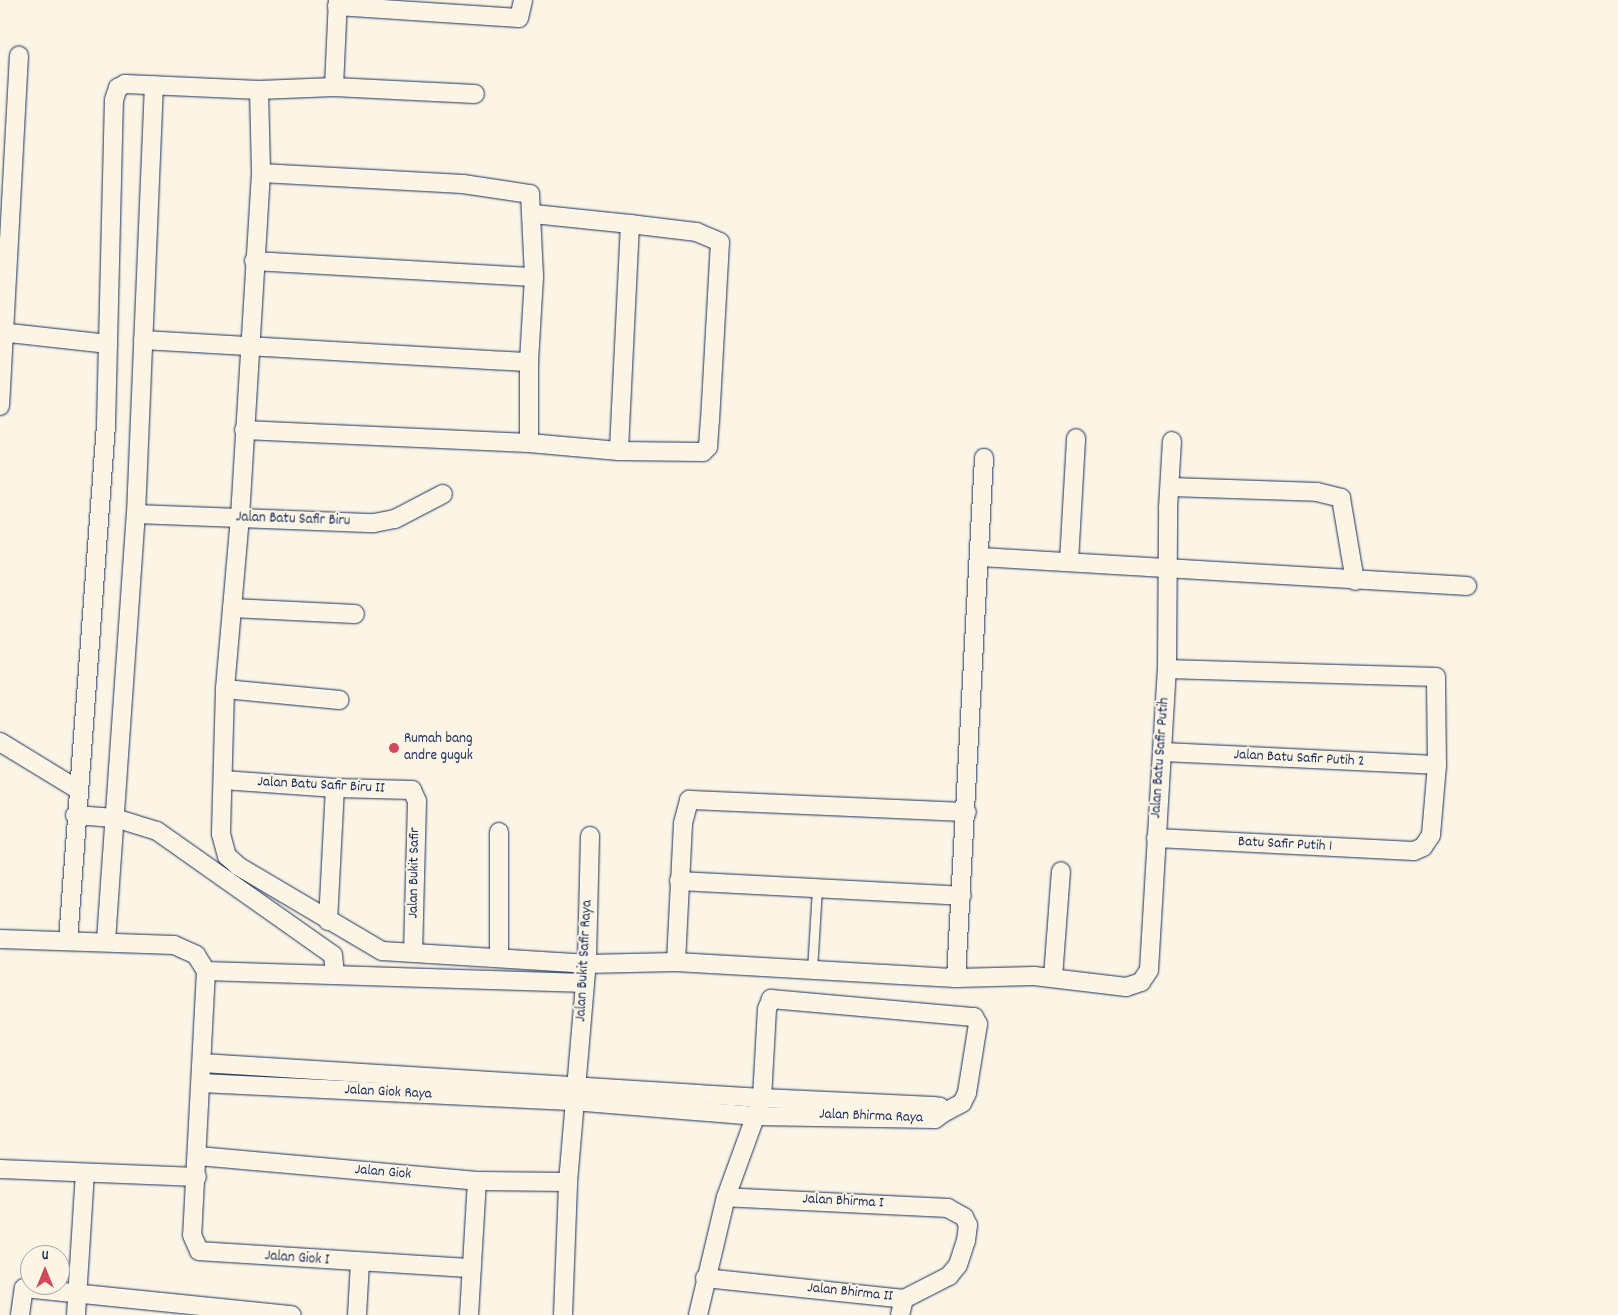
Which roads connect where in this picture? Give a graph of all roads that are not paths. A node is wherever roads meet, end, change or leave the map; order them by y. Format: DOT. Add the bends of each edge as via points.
graph roads {
  1 [pos="523,0"];
  2 [pos="338,3"];
  3 [pos="19,56"];
  4 [pos="154,85"];
  5 [pos="334,87"];
  6 [pos="259,90"];
  7 [pos="475,94"];
  8 [pos="261,173"];
  9 [pos="533,214"];
  10 [pos="630,224"];
  11 [pos="254,261"];
  12 [pos="534,277"];
  13 [pos="2,332"];
  14 [pos="143,340"];
  15 [pos="108,344"];
  16 [pos="251,345"];
  17 [pos="528,362"];
  18 [pos="0,406"];
  19 [pos="244,430"];
  20 [pos="1076,438"];
  21 [pos="1172,441"];
  22 [pos="529,443"];
  23 [pos="619,451"];
  24 [pos="984,458"];
  25 [pos="1170,487"];
  26 [pos="443,494"];
  27 [pos="136,514"];
  28 [pos="240,517"];
  29 [pos="981,557"];
  30 [pos="1069,561"];
  31 [pos="1168,569"];
  32 [pos="1355,581"];
  33 [pos="1467,586"];
  34 [pos="232,608"];
  35 [pos="355,614"];
  36 [pos="1167,669"];
  37 [pos="225,689"];
  38 [pos="339,700"];
  39 [pos="0,742"];
  40 [pos="1162,752"];
  41 [pos="1438,765"];
  42 [pos="223,780"];
  43 [pos="334,788"];
  44 [pos="416,795"];
  45 [pos="78,804"];
  46 [pos="967,812"];
  47 [pos="111,817"];
  48 [pos="499,832"];
  49 [pos="590,836"];
  50 [pos="1156,838"];
  51 [pos="1061,872"];
  52 [pos="680,881"];
  53 [pos="817,888"];
  54 [pos="962,896"];
  55 [pos="328,932"];
  56 [pos="0,939"];
  57 [pos="68,941"];
  58 [pos="106,941"];
  59 [pos="413,952"];
  60 [pos="499,958"];
  61 [pos="676,962"];
  62 [pos="812,970"];
  63 [pos="206,971"];
  64 [pos="586,974"];
  65 [pos="335,975"];
  66 [pos="1053,977"];
  67 [pos="956,978"];
  68 [pos="202,1063"];
  69 [pos="274,1067"];
  70 [pos="201,1083"];
  71 [pos="273,1087"];
  72 [pos="575,1094"];
  73 [pos="762,1098"];
  74 [pos="943,1113"];
  75 [pos="756,1116"];
  76 [pos="198,1156"];
  77 [pos="0,1169"];
  78 [pos="85,1172"];
  79 [pos="197,1177"];
  80 [pos="477,1181"];
  81 [pos="568,1182"];
  82 [pos="726,1196"];
  83 [pos="959,1213"];
  84 [pos="360,1263"];
  85 [pos="471,1268"];
  86 [pos="705,1278"];
  87 [pos="78,1296"];
  88 [pos="902,1307"];
  89 [pos="142,1308"];
  90 [pos="20,1315"];
  91 [pos="76,1315"];
  92 [pos="292,1315"];
  93 [pos="357,1315"];
  94 [pos="469,1315"];
  95 [pos="563,1315"];
  96 [pos="698,1315"];
  1 -- 2 [label="street" via="519,18"];
  2 -- 5 [label="street"];
  3 -- 13 [label="street"];
  4 -- 6 [label="street"];
  4 -- 14 [label="street"];
  4 -- 15 [label="street" via="125,84 118,88 114,100"];
  5 -- 6 [label="street"];
  5 -- 7 [label="street"];
  6 -- 8 [label="street"];
  8 -- 9 [label="street" via="463,184 521,192 532,196"];
  8 -- 11 [label="street"];
  9 -- 10 [label="street"];
  9 -- 12 [label="street"];
  10 -- 23 [label="street"];
  10 -- 23 [label="street" via="697,232 716,238 720,245 715,283 708,447 696,454"];
  11 -- 12 [label="street"];
  11 -- 16 [label="street"];
  12 -- 17 [label="street"];
  13 -- 15 [label="street"];
  13 -- 18 [label="street"];
  14 -- 16 [label="street"];
  14 -- 27 [label="street"];
  15 -- 45 [label="street" via="106,425"];
  16 -- 17 [label="street"];
  16 -- 19 [label="street"];
  17 -- 22 [label="street"];
  19 -- 22 [label="street"];
  19 -- 28 [label="street"];
  20 -- 30 [label="street"];
  21 -- 25 [label="street, Jalan Batu Safir Putih"];
  22 -- 23 [label="street"];
  24 -- 29 [label="street"];
  25 -- 31 [label="street, Jalan Batu Safir Putih"];
  25 -- 32 [label="street" via="1317,492 1340,498"];
  26 -- 28 [label="street, Jalan Batu Safir Biru" via="383,522"];
  27 -- 28 [label="street, Jalan Batu Safir Biru"];
  27 -- 47 [label="street"];
  28 -- 34 [label="street"];
  29 -- 30 [label="street"];
  29 -- 46 [label="street"];
  30 -- 31 [label="street"];
  31 -- 32 [label="street"];
  31 -- 36 [label="street, Jalan Batu Safir Putih"];
  32 -- 33 [label="street"];
  34 -- 35 [label="street"];
  34 -- 37 [label="street"];
  36 -- 40 [label="street, Jalan Batu Safir Putih"];
  36 -- 41 [label="street" via="1436,677"];
  37 -- 38 [label="street"];
  37 -- 42 [label="street"];
  39 -- 45 [label="street"];
  40 -- 41 [label="street, Jalan Batu Safir Putih 2"];
  40 -- 50 [label="street, Jalan Batu Safir Putih"];
  41 -- 50 [label="street, Batu Safir Putih 1" via="1431,835 1423,848 1414,851"];
  42 -- 43 [label="street, Jalan Batu Safir Biru II"];
  42 -- 55 [label="street" via="221,834 227,856"];
  43 -- 44 [label="street, Jalan Batu Safir Biru II" via="412,790"];
  43 -- 55 [label="street"];
  44 -- 59 [label="street, Jalan Bukit Safir"];
  45 -- 47 [label="street"];
  45 -- 57 [label="street"];
  46 -- 52 [label="street" via="689,800 683,823"];
  46 -- 54 [label="street"];
  47 -- 55 [label="street" via="157,831"];
  47 -- 58 [label="street"];
  48 -- 60 [label="street"];
  49 -- 64 [label="street, Jalan Bukit Safir Raya"];
  50 -- 66 [label="street, Jalan Batu Safir Putih" via="1146,977 1126,987"];
  51 -- 66 [label="street"];
  52 -- 53 [label="street"];
  52 -- 61 [label="street"];
  53 -- 54 [label="street"];
  53 -- 62 [label="lane"];
  54 -- 67 [label="street"];
  55 -- 59 [label="street" via="382,951"];
  55 -- 65 [label="street"];
  56 -- 57 [label="street"];
  57 -- 58 [label="street"];
  58 -- 63 [label="street" via="174,945 196,956"];
  59 -- 60 [label="street"];
  60 -- 64 [label="street"];
  61 -- 62 [label="street"];
  61 -- 64 [label="street"];
  62 -- 67 [label="street"];
  63 -- 65 [label="street"];
  63 -- 68 [label="street"];
  64 -- 65 [label="street"];
  64 -- 72 [label="street, Jalan Bukit Safir Raya"];
  66 -- 67 [label="street"];
  68 -- 69 [label="street, Jalan Giok Raya"];
  68 -- 70 [label="street"];
  69 -- 71 [label="street"];
  69 -- 72 [label="street, Jalan Giok Raya"];
  70 -- 71 [label="street, Jalan Giok Raya"];
  70 -- 76 [label="street"];
  71 -- 72 [label="street, Jalan Giok Raya"];
  72 -- 73 [label="street, Jalan Bhirma Raya"];
  72 -- 75 [label="street, Jalan Bhirma Raya"];
  72 -- 81 [label="street, Jalan Bukit Safir Raya"];
  73 -- 74 [label="street, Jalan Bhirma Raya" via="933,1106 940,1107"];
  73 -- 74 [label="street" via="767,1009 771,999 974,1016 978,1024 967,1093 962,1103"];
  73 -- 75 [label="street"];
  74 -- 75 [label="street, Jalan Bhirma Raya" via="935,1119"];
  75 -- 82 [label="street"];
  76 -- 79 [label="street"];
  76 -- 80 [label="street, Jalan Giok"];
  77 -- 78 [label="street"];
  78 -- 79 [label="street"];
  78 -- 87 [label="street"];
  79 -- 84 [label="street, Jalan Giok I" via="192,1235 199,1252"];
  80 -- 81 [label="street, Jalan Giok"];
  80 -- 85 [label="street"];
  81 -- 95 [label="street, Jalan Bukit Safir Raya"];
  82 -- 83 [label="street, Jalan Bhirma I" via="948,1208"];
  82 -- 86 [label="street"];
  83 -- 88 [label="street, Jalan Bhirma II" via="968,1225 958,1265 940,1283"];
  84 -- 85 [label="street, Jalan Giok I"];
  84 -- 93 [label="street"];
  85 -- 94 [label="street"];
  86 -- 88 [label="street, Jalan Bhirma II"];
  86 -- 96 [label="street"];
  87 -- 89 [label="street"];
  87 -- 90 [label="street" via="24,1288"];
  87 -- 91 [label="street"];
  89 -- 92 [label="street"];
}
